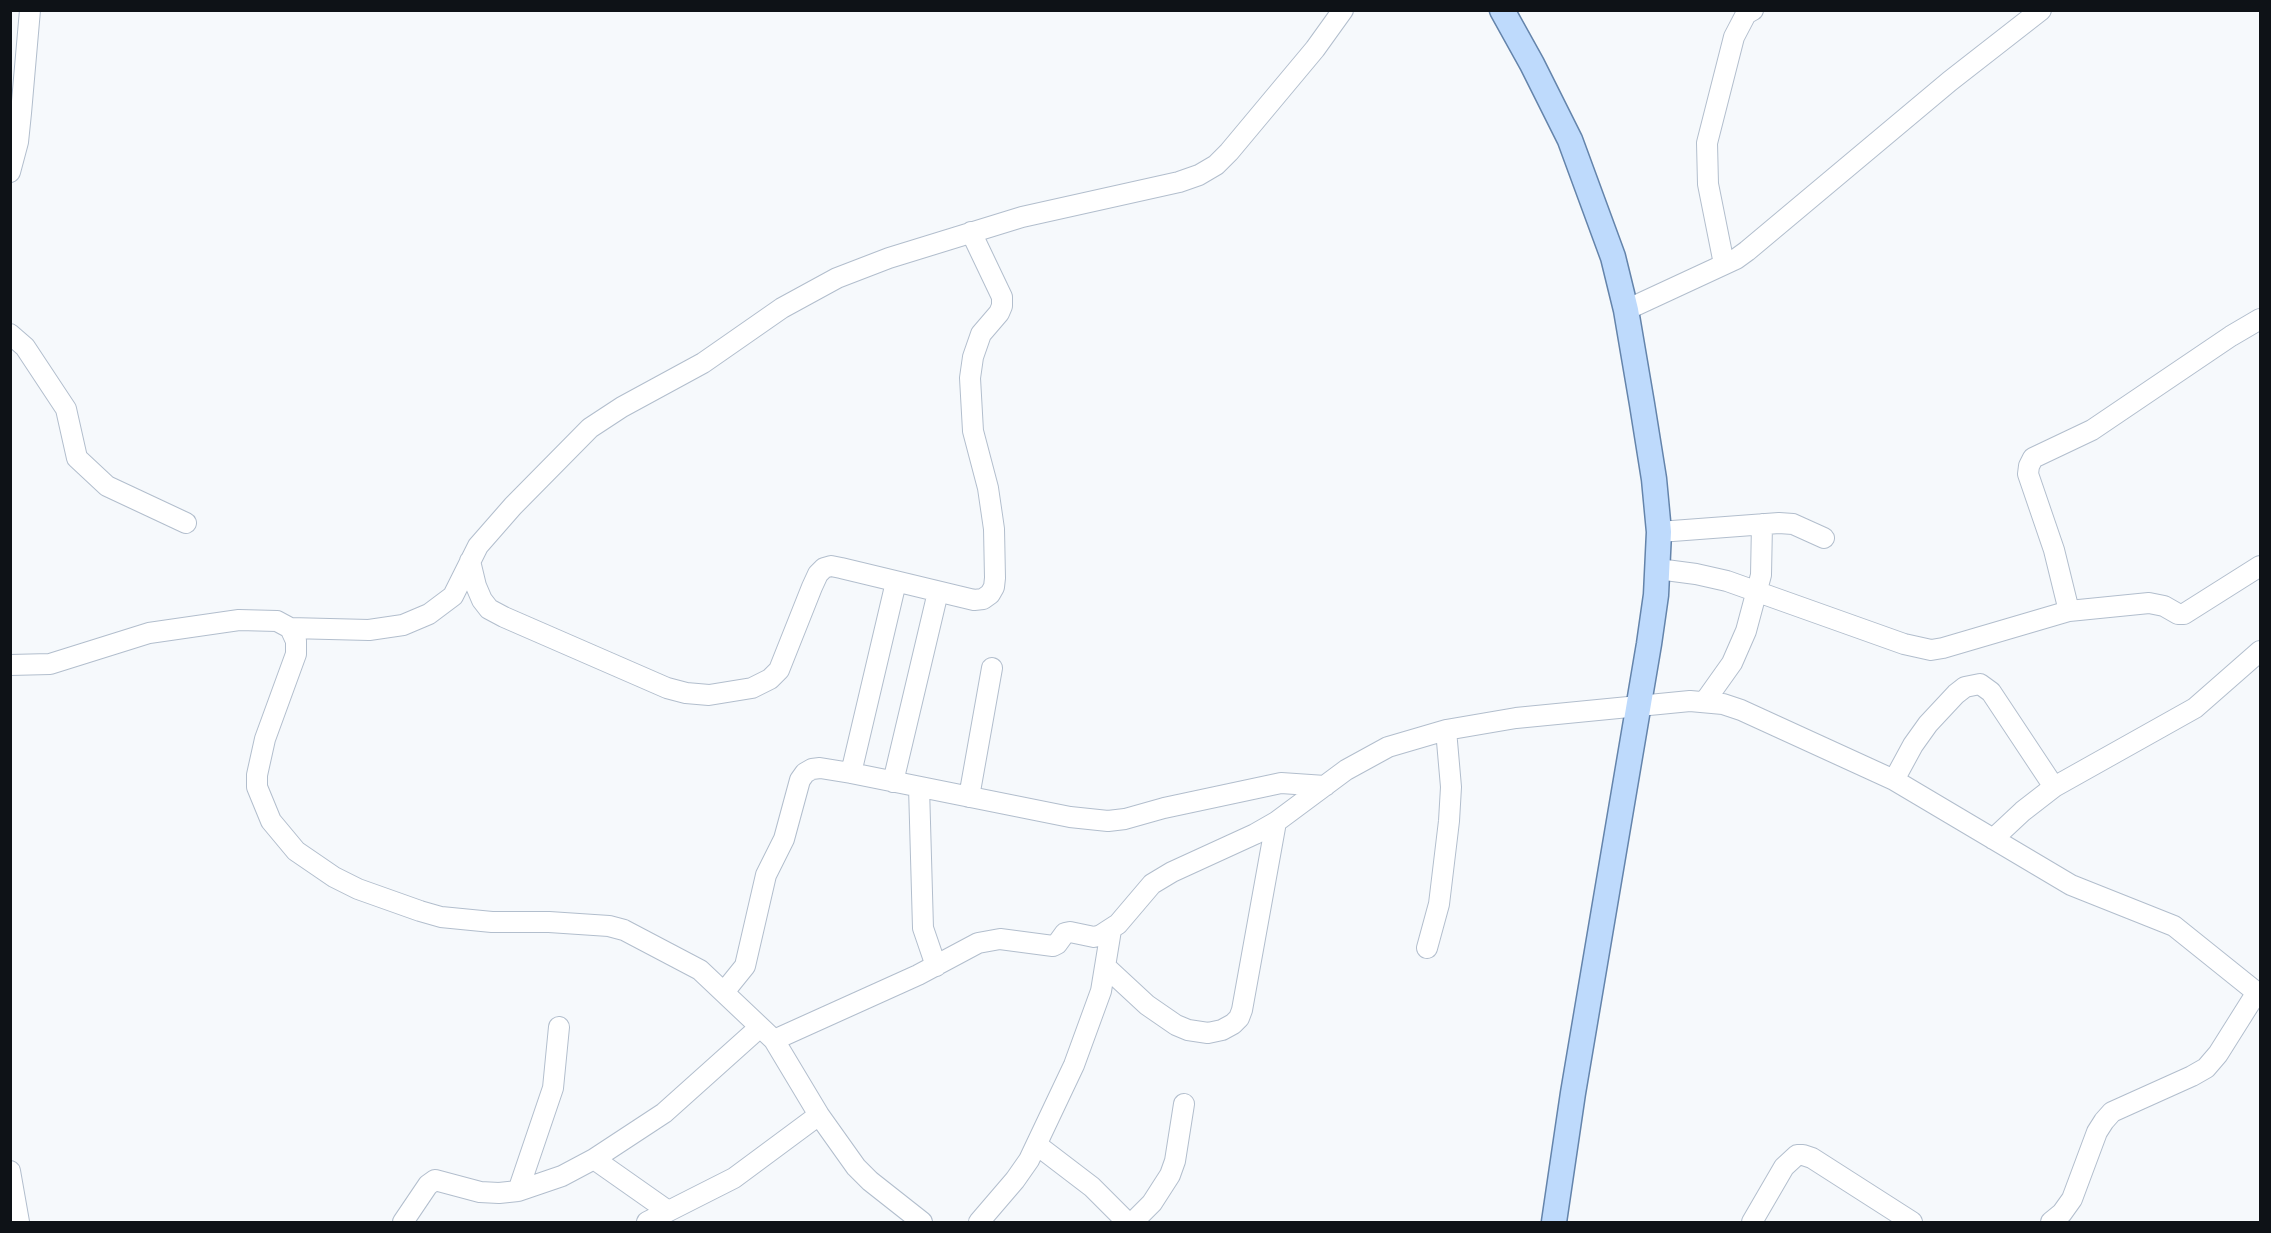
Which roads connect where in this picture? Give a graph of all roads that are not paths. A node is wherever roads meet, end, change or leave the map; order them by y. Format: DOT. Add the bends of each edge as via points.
graph roads {
  1 [pos="30,10"];
  2 [pos="1343,10"];
  3 [pos="1502,10"];
  4 [pos="1753,10"];
  5 [pos="2041,10"];
  6 [pos="10,172"];
  7 [pos="971,232"];
  8 [pos="1724,264"];
  9 [pos="1626,310"];
  10 [pos="2260,319"];
  11 [pos="10,334"];
  12 [pos="186,523"];
  13 [pos="1762,524"];
  14 [pos="1659,532"];
  15 [pos="1824,538"];
  16 [pos="470,561"];
  17 [pos="2260,566"];
  18 [pos="1658,569"];
  19 [pos="896,582"];
  20 [pos="939,591"];
  21 [pos="1757,591"];
  22 [pos="2069,611"];
  23 [pos="290,628"];
  24 [pos="2260,651"];
  25 [pos="10,665"];
  26 [pos="992,668"];
  27 [pos="1705,701"];
  28 [pos="1638,706"];
  29 [pos="1446,730"];
  30 [pos="851,773"];
  31 [pos="1894,780"];
  32 [pos="893,782"];
  33 [pos="1325,786"];
  34 [pos="919,787"];
  35 [pos="2054,787"];
  36 [pos="969,797"];
  37 [pos="1276,822"];
  38 [pos="1993,840"];
  39 [pos="1111,930"];
  40 [pos="1427,948"];
  41 [pos="936,966"];
  42 [pos="1106,967"];
  43 [pos="724,992"];
  44 [pos="2259,993"];
  45 [pos="559,1027"];
  46 [pos="767,1033"];
  47 [pos="1184,1104"];
  48 [pos="819,1115"];
  49 [pos="1037,1145"];
  50 [pos="594,1159"];
  51 [pos="10,1171"];
  52 [pos="518,1191"];
  53 [pos="668,1211"];
  54 [pos="19,1222"];
  55 [pos="403,1222"];
  56 [pos="647,1222"];
  57 [pos="922,1222"];
  58 [pos="979,1222"];
  59 [pos="1127,1222"];
  60 [pos="1133,1222"];
  61 [pos="1554,1222"];
  62 [pos="1752,1222"];
  63 [pos="1912,1222"];
  64 [pos="2051,1222"];
  1 -- 6 [label="street" via="18,142"];
  2 -- 7 [label="street" via="1315,49 1216,165 1179,182"];
  3 -- 9 [label="main road" via="1570,140 1613,257"];
  4 -- 8 [label="street" via="1746,14 1734,37 1707,143 1708,184"];
  5 -- 8 [label="street" via="1748,251"];
  7 -- 16 [label="street" via="837,278 782,308 703,363 603,419 574,442 513,506"];
  7 -- 20 [label="street" via="1002,297 999,314 978,341 970,378 973,431 992,510 995,578 990,594 983,599"];
  8 -- 9 [label="street"];
  9 -- 14 [label="main road"];
  10 -- 22 [label="street" via="2092,430 2033,458 2028,474 2054,550"];
  11 -- 12 [label="street" via="25,347 66,409 77,458 106,486"];
  13 -- 14 [label="street"];
  13 -- 15 [label="street" via="1793,524"];
  13 -- 21 [label="street" via="1763,561"];
  14 -- 18 [label="main road"];
  16 -- 19 [label="street" via="476,586 489,609 667,688 709,695 752,688 779,670 812,587 824,568 831,566"];
  16 -- 23 [label="street" via="453,596 429,614 403,625 369,630"];
  17 -- 22 [label="street" via="2184,614 2150,603"];
  18 -- 21 [label="street" via="1712,577"];
  18 -- 28 [label="main road"];
  19 -- 20 [label="street"];
  19 -- 30 [label="street"];
  20 -- 32 [label="street"];
  21 -- 22 [label="street" via="1931,650"];
  21 -- 27 [label="street" via="1739,649"];
  23 -- 25 [label="street" via="278,621 239,620 148,633 50,664"];
  23 -- 43 [label="street" via="296,654 265,739 257,787 272,821 296,851 358,889 441,917 591,923 624,930 700,970"];
  24 -- 35 [label="street" via="2195,708"];
  26 -- 36 [label="street"];
  27 -- 28 [label="street"];
  27 -- 31 [label="street" via="1741,710"];
  28 -- 29 [label="street" via="1538,715"];
  28 -- 61 [label="main road"];
  29 -- 33 [label="street" via="1388,747"];
  29 -- 40 [label="street" via="1451,787 1449,821 1438,904"];
  30 -- 32 [label="street"];
  30 -- 43 [label="street" via="812,769 800,780 784,839 761,889 746,966"];
  31 -- 35 [label="street" via="1928,724 1956,694 1972,684 1980,684 1991,692"];
  31 -- 38 [label="street"];
  32 -- 34 [label="street"];
  33 -- 36 [label="street" via="1281,783 1108,821"];
  33 -- 37 [label="street"];
  34 -- 36 [label="street"];
  34 -- 41 [label="street" via="923,928"];
  35 -- 38 [label="street"];
  37 -- 39 [label="street" via="1152,884"];
  37 -- 42 [label="street" via="1242,1010 1233,1024 1208,1033 1176,1025 1147,1005"];
  38 -- 44 [label="street" via="2071,885 2174,926"];
  39 -- 41 [label="street" via="1094,937 1065,933 1053,946 990,940"];
  39 -- 42 [label="street"];
  41 -- 46 [label="street" via="836,1014"];
  42 -- 49 [label="street" via="1093,1017"];
  43 -- 46 [label="street"];
  44 -- 64 [label="street" via="2206,1068 2112,1112 2097,1132 2072,1199"];
  45 -- 52 [label="street" via="553,1088"];
  46 -- 48 [label="street"];
  46 -- 50 [label="street" via="664,1113"];
  47 -- 60 [label="street" via="1170,1174 1152,1203"];
  48 -- 53 [label="street" via="734,1178"];
  48 -- 57 [label="street" via="856,1167"];
  49 -- 58 [label="street" via="1015,1180"];
  49 -- 59 [label="street" via="1092,1187"];
  50 -- 52 [label="street" via="562,1176"];
  50 -- 53 [label="street"];
  51 -- 54 [label="street"];
  52 -- 55 [label="street" via="480,1192 435,1180"];
  53 -- 56 [label="street"];
  62 -- 63 [label="street" via="1784,1167 1797,1155 1803,1155"];
}
